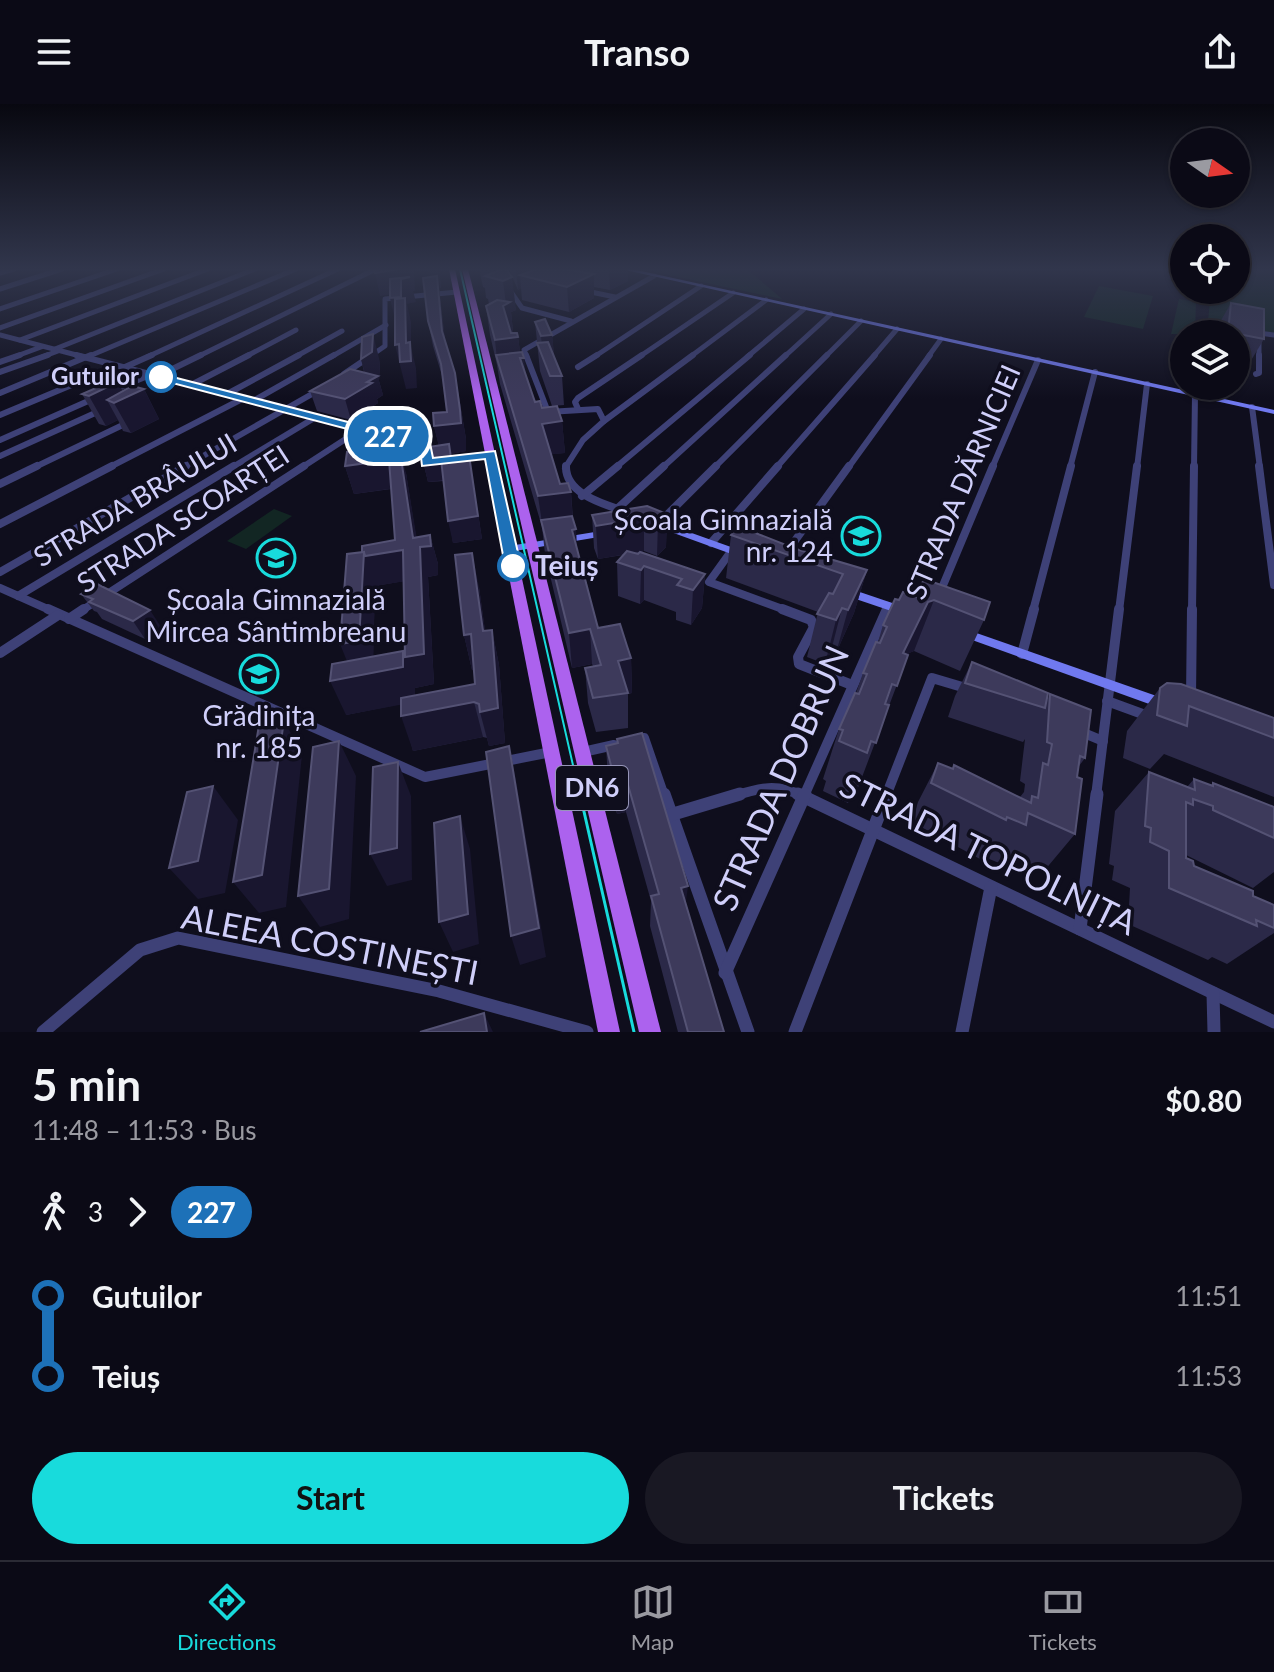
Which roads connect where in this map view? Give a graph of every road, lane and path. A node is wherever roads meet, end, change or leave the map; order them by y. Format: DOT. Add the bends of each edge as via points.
graph roads {
  1 [pos="44,312"];
  2 [pos="91,312"];
  3 [pos="149,312"];
  4 [pos="195,312"];
  5 [pos="242,312"];
  6 [pos="286,312"];
  7 [pos="386,312"];
  8 [pos="461,312"];
  9 [pos="476,312"];
  10 [pos="539,312"];
  11 [pos="588,312"];
  12 [pos="661,312"];
  13 [pos="704,312"];
  14 [pos="750,312"];
  15 [pos="800,312"];
  16 [pos="822,312"];
  17 [pos="831,314"];
  18 [pos="572,321"];
  19 [pos="861,321"];
  20 [pos="386,325"];
  21 [pos="0,328"];
  22 [pos="897,329"];
  23 [pos="296,330"];
  24 [pos="342,331"];
  25 [pos="0,335"];
  26 [pos="1274,335"];
  27 [pos="941,339"];
  28 [pos="17,340"];
  29 [pos="0,344"];
  30 [pos="43,346"];
  31 [pos="57,350"];
  32 [pos="88,358"];
  33 [pos="1038,360"];
  34 [pos="0,362"];
  35 [pos="121,367"];
  36 [pos="578,367"];
  37 [pos="0,372"];
  38 [pos="1095,372"];
  39 [pos="534,373"];
  40 [pos="1256,374"];
  41 [pos="154,375"];
  42 [pos="521,375"];
  43 [pos="337,378"];
  44 [pos="1147,384"];
  45 [pos="191,385"];
  46 [pos="326,386"];
  47 [pos="1170,389"];
  48 [pos="0,393"];
  49 [pos="227,394"];
  50 [pos="242,398"];
  51 [pos="1195,400"];
  52 [pos="1221,400"];
  53 [pos="253,401"];
  54 [pos="112,406"];
  55 [pos="1252,407"];
  56 [pos="578,409"];
  57 [pos="287,410"];
  58 [pos="1274,412"];
  59 [pos="0,415"];
  60 [pos="142,415"];
  61 [pos="316,417"];
  62 [pos="604,421"];
  63 [pos="361,429"];
  64 [pos="0,440"];
  65 [pos="490,454"];
  66 [pos="0,456"];
  67 [pos="452,459"];
  68 [pos="440,461"];
  69 [pos="0,484"];
  70 [pos="582,496"];
  71 [pos="617,509"];
  72 [pos="0,524"];
  73 [pos="652,525"];
  74 [pos="615,531"];
  75 [pos="711,543"];
  76 [pos="533,545"];
  77 [pos="509,549"];
  78 [pos="732,550"];
  79 [pos="746,556"];
  80 [pos="782,558"];
  81 [pos="0,572"];
  82 [pos="1274,585"];
  83 [pos="833,587"];
  84 [pos="2,591"];
  85 [pos="18,596"];
  86 [pos="936,603"];
  87 [pos="888,606"];
  88 [pos="913,615"];
  89 [pos="63,617"];
  90 [pos="955,630"];
  91 [pos="0,653"];
  92 [pos="1022,654"];
  93 [pos="852,685"];
  94 [pos="1109,685"];
  95 [pos="979,693"];
  96 [pos="1107,701"];
  97 [pos="1184,706"];
  98 [pos="1163,722"];
  99 [pos="1062,725"];
  100 [pos="1103,741"];
  101 [pos="552,752"];
  102 [pos="583,752"];
  103 [pos="804,797"];
  104 [pos="670,815"];
  105 [pos="874,831"];
  106 [pos="991,887"];
  107 [pos="1080,929"];
  108 [pos="725,973"];
  109 [pos="1213,993"];
  110 [pos="1274,1022"];
  111 [pos="43,1032"];
  112 [pos="587,1032"];
  113 [pos="609,1032"];
  114 [pos="650,1032"];
  115 [pos="748,1032"];
  116 [pos="795,1032"];
  117 [pos="962,1032"];
  118 [pos="1214,1032"];
  1 -- 21 [label="street"];
  2 -- 28 [label="street"];
  3 -- 31 [label="street"];
  4 -- 32 [label="street"];
  5 -- 35 [label="street"];
  6 -- 41 [label="street"];
  7 -- 20 [label="street"];
  8 -- 65 [label="main road, DN6"];
  9 -- 76 [label="main road, DN6"];
  10 -- 18 [label="street"];
  11 -- 18 [label="street"];
  12 -- 36 [label="street"];
  13 -- 56 [label="street" via="578,398"];
  14 -- 62 [label="street"];
  15 -- 70 [label="street"];
  16 -- 17 [label="main road"];
  17 -- 19 [label="main road"];
  17 -- 71 [label="street"];
  18 -- 39 [label="street" via="525,347"];
  19 -- 22 [label="main road"];
  19 -- 73 [label="street"];
  20 -- 43 [label="street" via="383,349"];
  20 -- 53 [label="street"];
  22 -- 27 [label="main road"];
  22 -- 75 [label="street"];
  23 -- 45 [label="street"];
  24 -- 49 [label="street"];
  25 -- 28 [label="street"];
  26 -- 40 [label="street" via="1259,333"];
  27 -- 33 [label="main road"];
  27 -- 80 [label="street"];
  28 -- 29 [label="street"];
  28 -- 30 [label="street"];
  30 -- 31 [label="street"];
  30 -- 34 [label="street"];
  31 -- 32 [label="street"];
  31 -- 37 [label="street"];
  32 -- 35 [label="street"];
  32 -- 48 [label="street"];
  33 -- 38 [label="main road"];
  33 -- 86 [label="street, STRADA DĂRNICIEI"];
  35 -- 41 [label="street"];
  35 -- 59 [label="street"];
  38 -- 44 [label="main road"];
  38 -- 92 [label="street"];
  39 -- 42 [label="street"];
  39 -- 56 [label="street" via="548,412"];
  41 -- 45 [label="street"];
  41 -- 64 [label="street"];
  44 -- 47 [label="main road"];
  44 -- 94 [label="street"];
  45 -- 49 [label="street"];
  46 -- 57 [label="street"];
  49 -- 50 [label="street"];
  50 -- 53 [label="street"];
  50 -- 72 [label="street"];
  51 -- 97 [label="street"];
  52 -- 55 [label="main road"];
  53 -- 57 [label="street"];
  54 -- 66 [label="street"];
  55 -- 58 [label="main road"];
  55 -- 82 [label="street"];
  56 -- 62 [label="street" via="596,408"];
  57 -- 61 [label="street"];
  57 -- 81 [label="street"];
  60 -- 69 [label="street"];
  61 -- 63 [label="street"];
  61 -- 85 [label="street, STRADA BRÂULUI"];
  62 -- 70 [label="street" via="568,459 566,477"];
  63 -- 68 [label="street" via="426,445 427,463"];
  63 -- 89 [label="street, STRADA SCOARȚEI"];
  65 -- 67 [label="street"];
  65 -- 77 [label="main road, DN6"];
  70 -- 71 [label="street"];
  71 -- 73 [label="street"];
  73 -- 75 [label="main road"];
  74 -- 76 [label="main road"];
  75 -- 78 [label="main road"];
  76 -- 77 [label="main road"];
  76 -- 102 [label="main road, DN6"];
  77 -- 101 [label="main road, DN6"];
  78 -- 79 [label="main road"];
  78 -- 93 [label="street" via="709,582 811,620 814,627 799,664"];
  83 -- 87 [label="main road"];
  84 -- 85 [label="street"];
  85 -- 89 [label="street"];
  87 -- 88 [label="main road"];
  87 -- 93 [label="street, STRADA DOBRUN"];
  89 -- 91 [label="street, STRADA SCOARȚEI"];
  89 -- 101 [label="street" via="425,777"];
  90 -- 92 [label="main road"];
  92 -- 94 [label="main road"];
  93 -- 103 [label="street, STRADA DOBRUN"];
  94 -- 96 [label="street"];
  94 -- 97 [label="main road"];
  95 -- 105 [label="street" via="932,678"];
  96 -- 98 [label="street"];
  96 -- 100 [label="street"];
  99 -- 100 [label="street"];
  100 -- 107 [label="street"];
  101 -- 113 [label="main road, DN6"];
  102 -- 104 [label="street" via="644,738"];
  102 -- 114 [label="main road, DN6"];
  103 -- 104 [label="street, STRADA TOPOLNIȚA" via="766,786"];
  103 -- 105 [label="street, STRADA TOPOLNIȚA"];
  103 -- 108 [label="street, STRADA DOBRUN"];
  104 -- 108 [label="street"];
  105 -- 106 [label="street, STRADA TOPOLNIȚA"];
  105 -- 116 [label="street"];
  106 -- 107 [label="street, STRADA TOPOLNIȚA"];
  106 -- 117 [label="street"];
  107 -- 109 [label="street, STRADA TOPOLNIȚA"];
  108 -- 115 [label="street"];
  109 -- 110 [label="street, STRADA TOPOLNIȚA"];
  109 -- 118 [label="street"];
  111 -- 112 [label="street, ALEEA COSTINEȘTI" via="140,950 178,938 439,991"];
}
